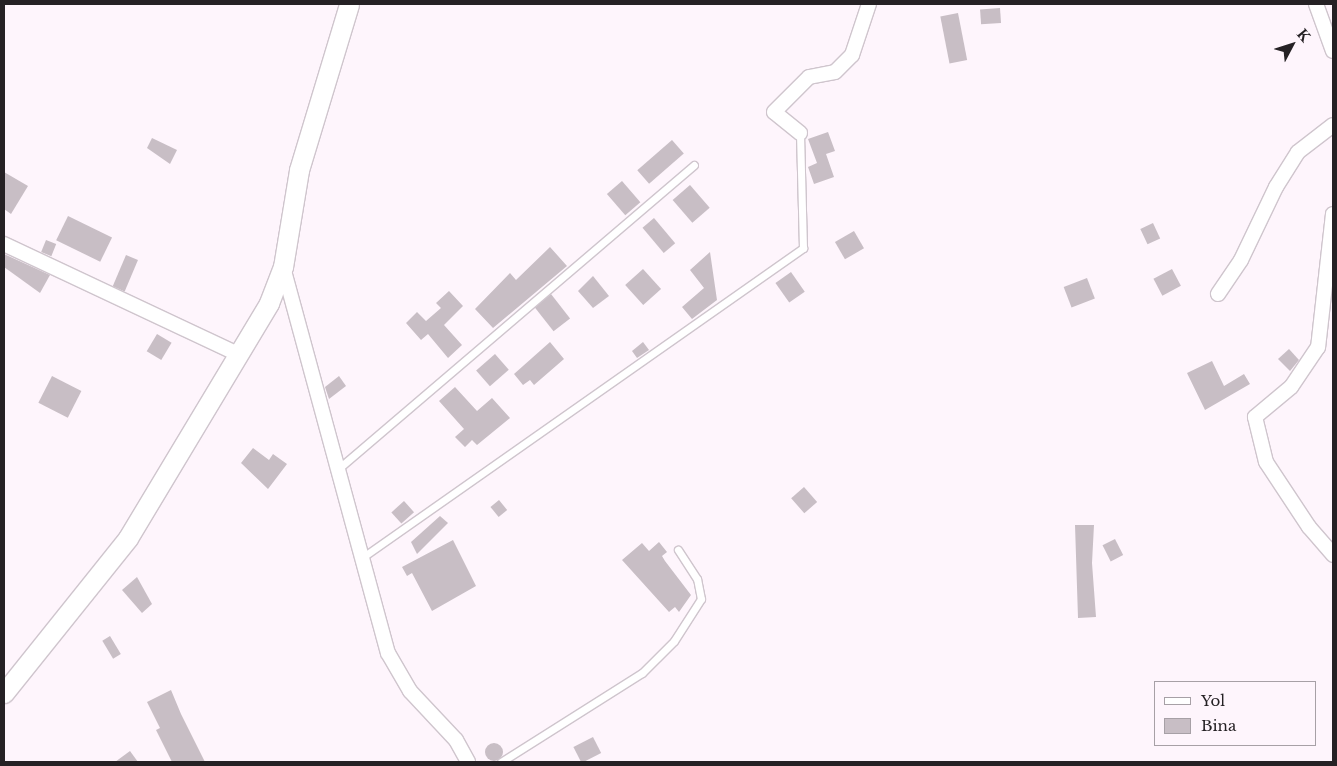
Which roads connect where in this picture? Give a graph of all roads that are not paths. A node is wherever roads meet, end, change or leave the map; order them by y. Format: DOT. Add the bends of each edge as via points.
graph roads {
  1 [pos="349,4"];
  2 [pos="869,4"];
  3 [pos="1316,4"];
  4 [pos="1333,51"];
  5 [pos="1333,125"];
  6 [pos="800,133"];
  7 [pos="694,164"];
  8 [pos="1333,214"];
  9 [pos="4,244"];
  10 [pos="283,267"];
  11 [pos="1218,294"];
  12 [pos="240,355"];
  13 [pos="338,469"];
  14 [pos="678,550"];
  15 [pos="1333,555"];
  16 [pos="363,557"];
  17 [pos="6,686"];
  18 [pos="468,762"];
  19 [pos="501,762"];
  1 -- 10 [label="street" via="300,170"];
  2 -- 6 [label="street" via="852,55 836,72 809,77 774,112"];
  3 -- 4 [label="street"];
  5 -- 11 [label="street" via="1298,152 1276,187 1241,260"];
  6 -- 16 [label="lane" via="803,248"];
  7 -- 13 [label="lane"];
  8 -- 15 [label="street" via="1318,347 1291,387 1255,417 1266,462 1309,527"];
  9 -- 12 [label="street"];
  10 -- 12 [label="street"];
  10 -- 13 [label="street"];
  12 -- 17 [label="street" via="128,538"];
  13 -- 16 [label="street"];
  14 -- 19 [label="lane" via="697,579 701,599 674,641 642,673"];
  16 -- 18 [label="street" via="388,653 410,691 456,740"];
}
